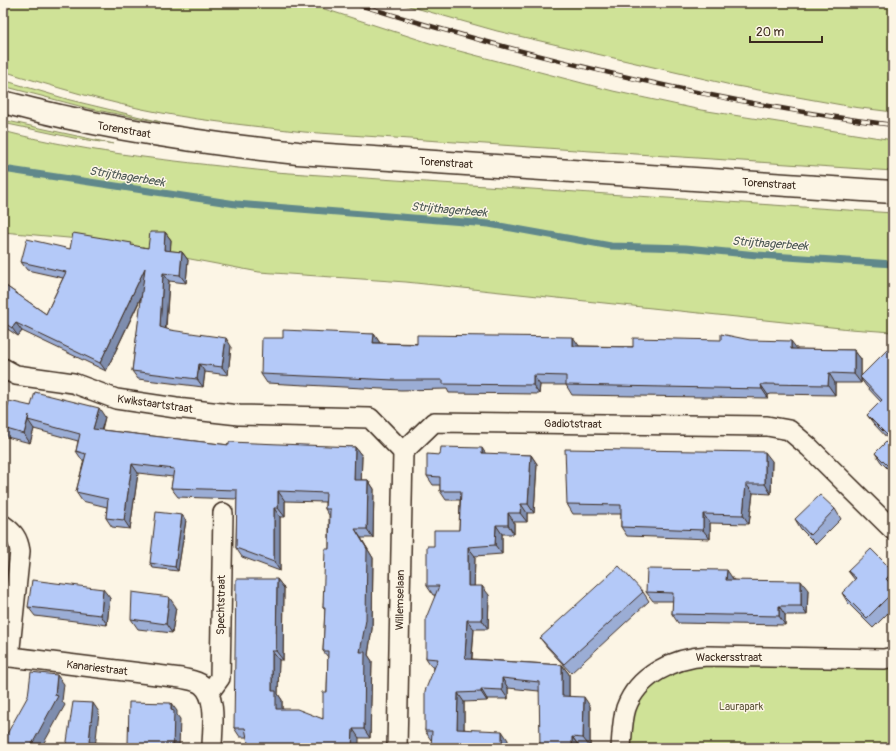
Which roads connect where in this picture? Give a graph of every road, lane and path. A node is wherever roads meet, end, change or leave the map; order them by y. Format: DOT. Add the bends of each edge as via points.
graph roads {
  1 [pos="3,102"];
  2 [pos="893,192"];
  3 [pos="3,368"];
  4 [pos="403,452"];
  5 [pos="223,512"];
  6 [pos="3,525"];
  7 [pos="893,530"];
  8 [pos="6,656"];
  9 [pos="893,657"];
  10 [pos="209,693"];
  11 [pos="212,748"];
  12 [pos="397,748"];
  13 [pos="621,748"];
  1 -- 2 [label="street, Torenstraat" via="104,126 234,147 306,154"];
  3 -- 4 [label="street, Kwikstaartstraat" via="16,375 73,383 116,399 239,415 370,418"];
  4 -- 7 [label="street, Gadiotstraat" via="434,422 767,426 789,430 810,447"];
  4 -- 12 [label="street, Willemselaan"];
  5 -- 10 [label="street, Spechtstraat" via="220,678"];
  6 -- 8 [label="street" via="18,540 20,551"];
  8 -- 10 [label="street, Kanariestraat" via="192,680 202,684"];
  9 -- 13 [label="street, Wackersstraat" via="689,657 655,672 634,694 626,708"];
  10 -- 11 [label="street" via="213,713"];
}
